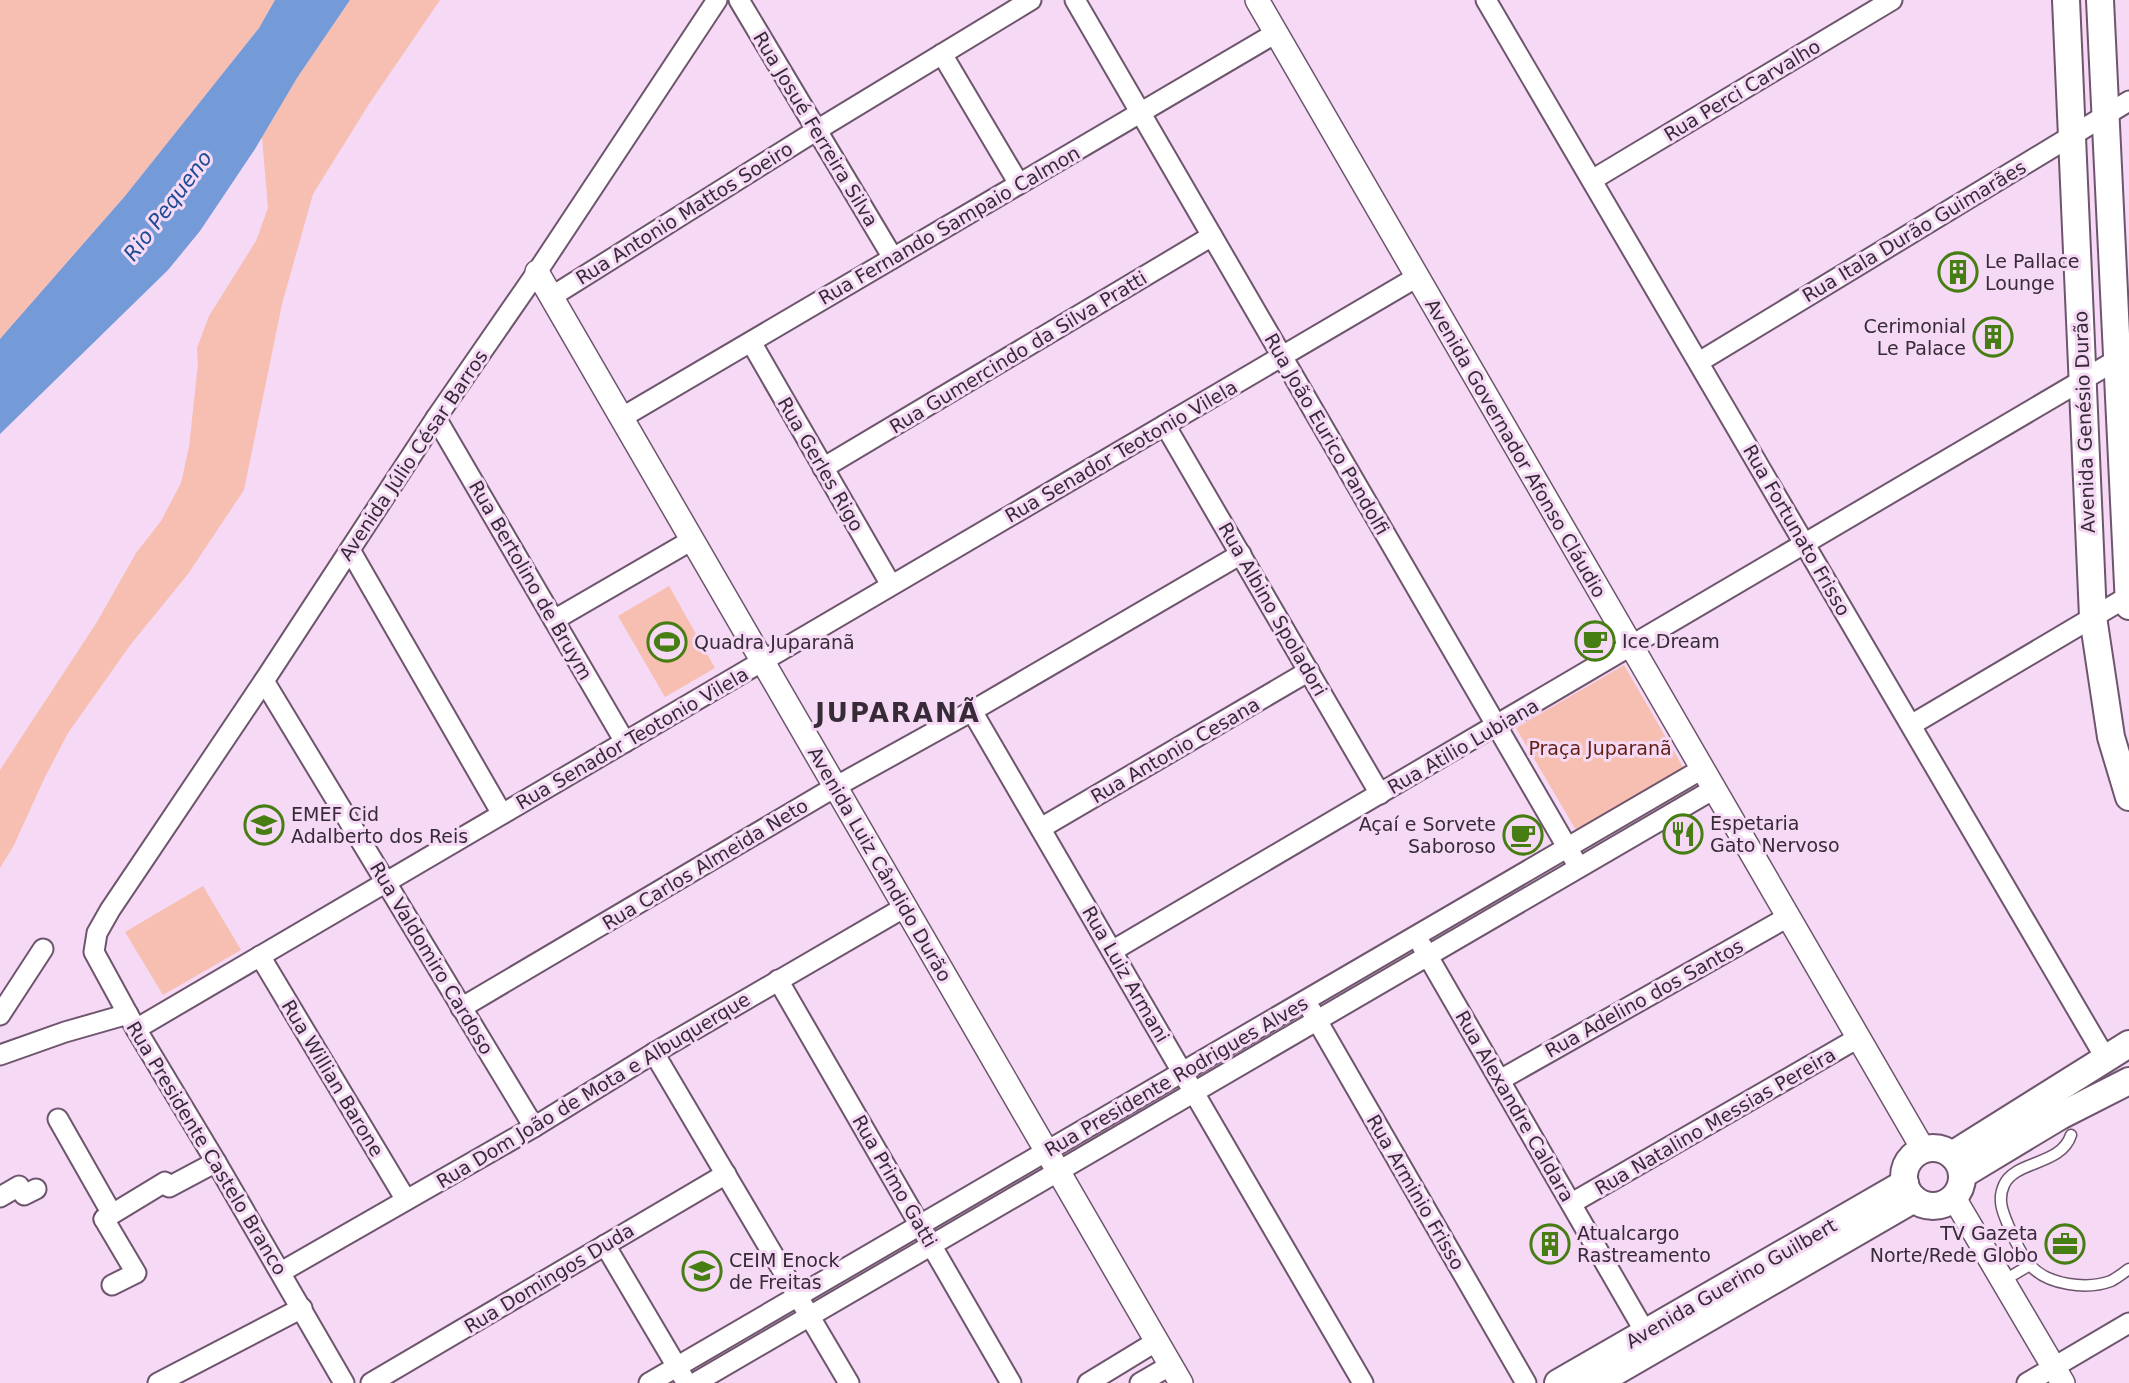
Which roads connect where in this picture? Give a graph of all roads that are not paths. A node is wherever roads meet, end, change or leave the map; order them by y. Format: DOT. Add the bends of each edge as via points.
graph roads {
  1 [pos="717,0"];
  2 [pos="739,0"];
  3 [pos="1031,0"];
  4 [pos="1075,0"];
  5 [pos="1257,0"];
  6 [pos="1486,0"];
  7 [pos="1892,0"];
  8 [pos="2066,0"];
  9 [pos="2099,0"];
  10 [pos="1276,33"];
  11 [pos="942,54"];
  12 [pos="2129,101"];
  13 [pos="1140,113"];
  14 [pos="2104,116"];
  15 [pos="817,130"];
  16 [pos="2072,135"];
  17 [pos="1592,180"];
  18 [pos="1019,184"];
  19 [pos="1212,236"];
  20 [pos="894,258"];
  21 [pos="537,272"];
  22 [pos="1417,277"];
  23 [pos="551,297"];
  24 [pos="751,342"];
  25 [pos="2124,355"];
  26 [pos="1282,356"];
  27 [pos="1699,362"];
  28 [pos="2082,379"];
  29 [pos="436,418"];
  30 [pos="621,418"];
  31 [pos="1165,425"];
  32 [pos="823,468"];
  33 [pos="692,540"];
  34 [pos="1805,544"];
  35 [pos="350,550"];
  36 [pos="1241,554"];
  37 [pos="891,586"];
  38 [pos="2129,599"];
  39 [pos="2093,617"];
  40 [pos="554,620"];
  41 [pos="1632,647"];
  42 [pos="762,661"];
  43 [pos="1309,671"];
  44 [pos="264,681"];
  45 [pos="972,711"];
  46 [pos="1911,725"];
  47 [pos="1497,726"];
  48 [pos="625,742"];
  49 [pos="1702,769"];
  50 [pos="835,787"];
  51 [pos="1714,789"];
  52 [pos="1380,794"];
  53 [pos="2129,797"];
  54 [pos="502,814"];
  55 [pos="1041,828"];
  56 [pos="1567,847"];
  57 [pos="1579,867"];
  58 [pos="386,882"];
  59 [pos="905,907"];
  60 [pos="110,911"];
  61 [pos="1788,917"];
  62 [pos="1416,936"];
  63 [pos="43,949"];
  64 [pos="1112,951"];
  65 [pos="260,956"];
  66 [pos="1427,956"];
  67 [pos="778,980"];
  68 [pos="1305,1000"];
  69 [pos="461,1008"];
  70 [pos="0,1015"];
  71 [pos="1317,1020"];
  72 [pos="132,1021"];
  73 [pos="1858,1038"];
  74 [pos="2129,1044"];
  75 [pos="654,1052"];
  76 [pos="0,1055"];
  77 [pos="2106,1059"];
  78 [pos="1182,1072"];
  79 [pos="1500,1080"];
  80 [pos="2124,1085"];
  81 [pos="1193,1093"];
  82 [pos="58,1119"];
  83 [pos="534,1127"];
  84 [pos="2071,1135"];
  85 [pos="1923,1149"];
  86 [pos="1046,1151"];
  87 [pos="216,1162"];
  88 [pos="1058,1171"];
  89 [pos="726,1174"];
  90 [pos="1956,1176"];
  91 [pos="36,1189"];
  92 [pos="1909,1191"];
  93 [pos="0,1197"];
  94 [pos="406,1200"];
  95 [pos="1572,1203"];
  96 [pos="113,1214"];
  97 [pos="920,1225"];
  98 [pos="605,1245"];
  99 [pos="931,1245"];
  100 [pos="2030,1265"];
  101 [pos="2129,1269"];
  102 [pos="281,1272"];
  103 [pos="2003,1281"];
  104 [pos="112,1285"];
  105 [pos="798,1296"];
  106 [pos="302,1308"];
  107 [pos="810,1316"];
  108 [pos="2129,1323"];
  109 [pos="1157,1341"];
  110 [pos="1651,1341"];
  111 [pos="1176,1374"];
  112 [pos="682,1375"];
  113 [pos="2058,1375"];
  114 [pos="1562,1382"];
  115 [pos="158,1383"];
  116 [pos="344,1383"];
  117 [pos="371,1383"];
  118 [pos="649,1383"];
  119 [pos="695,1383"];
  120 [pos="849,1383"];
  121 [pos="1011,1383"];
  122 [pos="1088,1383"];
  123 [pos="1140,1383"];
  124 [pos="1363,1383"];
  125 [pos="1527,1383"];
  126 [pos="1596,1383"];
  127 [pos="2027,1383"];
  1 -- 21 [label="street, Avenida Júlio César Barros"];
  2 -- 15 [label="street, Rua Josué Ferreira Silva"];
  3 -- 11 [label="street, Rua Antonio Mattos Soeiro"];
  4 -- 13 [label="street, Rua João Eurico Pandolfi"];
  5 -- 10 [label="street, Avenida Governador Afonso Cláudio"];
  6 -- 17 [label="street, Rua Fortunato Frisso"];
  7 -- 17 [label="street, Rua Perci Carvalho"];
  8 -- 16 [label="main road, Avenida Genésio Durão"];
  9 -- 14 [label="main road"];
  10 -- 13 [label="street, Rua Fernando Sampaio Calmon"];
  10 -- 22 [label="street, Avenida Governador Afonso Cláudio"];
  11 -- 15 [label="street, Rua Antonio Mattos Soeiro"];
  11 -- 18 [label="street"];
  12 -- 14 [label="street, Rua Itala Durão Guimarães"];
  13 -- 18 [label="street, Rua Fernando Sampaio Calmon"];
  13 -- 19 [label="street, Rua João Eurico Pandolfi"];
  14 -- 16 [label="street, Rua Itala Durão Guimarães"];
  14 -- 25 [label="main road"];
  15 -- 20 [label="street, Rua Josué Ferreira Silva"];
  15 -- 23 [label="street, Rua Antonio Mattos Soeiro"];
  16 -- 27 [label="street, Rua Itala Durão Guimarães"];
  16 -- 28 [label="main road, Avenida Genésio Durão"];
  17 -- 27 [label="street, Rua Fortunato Frisso"];
  18 -- 20 [label="street, Rua Fernando Sampaio Calmon"];
  19 -- 26 [label="street, Rua João Eurico Pandolfi"];
  19 -- 32 [label="street, Rua Gumercindo da Silva Pratti"];
  20 -- 24 [label="street, Rua Fernando Sampaio Calmon"];
  21 -- 23 [label="street, Avenida Luiz Cândido Durão"];
  21 -- 29 [label="street, Avenida Júlio César Barros"];
  22 -- 26 [label="street, Rua Senador Teotonio Vilela"];
  22 -- 41 [label="street, Avenida Governador Afonso Cláudio"];
  23 -- 30 [label="street, Avenida Luiz Cândido Durão"];
  24 -- 30 [label="street, Rua Fernando Sampaio Calmon"];
  24 -- 32 [label="street, Rua Gerles Rigo"];
  25 -- 28 [label="street, Rua Atilio Lubiana"];
  25 -- 38 [label="main road"];
  26 -- 31 [label="street, Rua Senador Teotonio Vilela"];
  26 -- 47 [label="street, Rua João Eurico Pandolfi"];
  27 -- 34 [label="street, Rua Fortunato Frisso"];
  28 -- 34 [label="street, Rua Atilio Lubiana"];
  28 -- 39 [label="main road, Avenida Genésio Durão"];
  29 -- 35 [label="street, Avenida Júlio César Barros"];
  29 -- 40 [label="street, Rua Bertolino de Bruym"];
  30 -- 33 [label="street, Avenida Luiz Cândido Durão"];
  31 -- 36 [label="street, Rua Albino Spoladori"];
  31 -- 37 [label="street, Rua Senador Teotonio Vilela"];
  32 -- 37 [label="street, Rua Gerles Rigo"];
  33 -- 40 [label="street"];
  33 -- 42 [label="street, Avenida Luiz Cândido Durão"];
  34 -- 41 [label="street, Rua Atilio Lubiana"];
  34 -- 46 [label="street, Rua Fortunato Frisso"];
  35 -- 44 [label="street, Avenida Júlio César Barros"];
  35 -- 54 [label="street"];
  36 -- 43 [label="street, Rua Albino Spoladori"];
  36 -- 45 [label="street, Rua Carlos Almeida Neto"];
  37 -- 42 [label="street, Rua Senador Teotonio Vilela"];
  38 -- 39 [label="street"];
  39 -- 46 [label="street"];
  39 -- 53 [label="main road, Avenida Genésio Durão" via="2111,737"];
  40 -- 48 [label="street, Rua Bertolino de Bruym"];
  41 -- 47 [label="street, Rua Atilio Lubiana"];
  41 -- 49 [label="street, Avenida Governador Afonso Cláudio"];
  42 -- 48 [label="street, Rua Senador Teotonio Vilela"];
  42 -- 50 [label="street, Avenida Luiz Cândido Durão"];
  43 -- 52 [label="street, Rua Albino Spoladori"];
  43 -- 55 [label="street, Rua Antonio Cesana"];
  44 -- 58 [label="street, Rua Valdomiro Cardoso"];
  44 -- 60 [label="street, Avenida Júlio César Barros"];
  45 -- 50 [label="street, Rua Carlos Almeida Neto"];
  45 -- 55 [label="street, Rua Luiz Armani"];
  46 -- 77 [label="street, Rua Fortunato Frisso"];
  47 -- 52 [label="street, Rua Atilio Lubiana"];
  47 -- 56 [label="street, Rua João Eurico Pandolfi"];
  48 -- 54 [label="street, Rua Senador Teotonio Vilela"];
  49 -- 51 [label="street, Avenida Governador Afonso Cláudio"];
  49 -- 56 [label="street, Rua Presidente Rodrigues Alves"];
  50 -- 59 [label="street, Avenida Luiz Cândido Durão"];
  50 -- 69 [label="street, Rua Carlos Almeida Neto"];
  51 -- 57 [label="street, Rua Presidente Rodrigues Alves"];
  51 -- 61 [label="street, Avenida Governador Afonso Cláudio"];
  52 -- 64 [label="street, Rua Atilio Lubiana"];
  54 -- 58 [label="street, Rua Senador Teotonio Vilela"];
  55 -- 64 [label="street, Rua Luiz Armani"];
  56 -- 57 [label="street, Rua João Eurico Pandolfi"];
  56 -- 62 [label="street, Rua Presidente Rodrigues Alves"];
  57 -- 66 [label="street, Rua Presidente Rodrigues Alves"];
  58 -- 65 [label="street, Rua Senador Teotonio Vilela"];
  58 -- 69 [label="street, Rua Valdomiro Cardoso"];
  59 -- 67 [label="street, Rua Dom João de Mota e Albuquerque"];
  59 -- 86 [label="street, Avenida Luiz Cândido Durão"];
  60 -- 72 [label="street, Rua Presidente Castelo Branco" via="97,933 94,952"];
  61 -- 73 [label="street, Avenida Governador Afonso Cláudio"];
  61 -- 79 [label="street, Rua Adelino dos Santos"];
  62 -- 66 [label="street, Rua Alexandre Caldara"];
  62 -- 68 [label="street, Rua Presidente Rodrigues Alves"];
  63 -- 70 [label="street"];
  64 -- 78 [label="street, Rua Luiz Armani"];
  65 -- 72 [label="street, Rua Senador Teotonio Vilela"];
  65 -- 94 [label="street, Rua Willian Barone"];
  66 -- 71 [label="street, Rua Presidente Rodrigues Alves"];
  66 -- 79 [label="street, Rua Alexandre Caldara"];
  67 -- 75 [label="street, Rua Dom João de Mota e Albuquerque"];
  67 -- 97 [label="street, Rua Primo Gatti"];
  68 -- 71 [label="street, Rua Arminio Frisso"];
  68 -- 78 [label="street, Rua Presidente Rodrigues Alves"];
  69 -- 83 [label="street, Rua Valdomiro Cardoso"];
  71 -- 81 [label="street, Rua Presidente Rodrigues Alves"];
  71 -- 125 [label="street, Rua Arminio Frisso"];
  72 -- 76 [label="street, Rua Senador Teotonio Vilela" via="65,1032"];
  72 -- 87 [label="street, Rua Presidente Castelo Branco"];
  73 -- 85 [label="street, Avenida Governador Afonso Cláudio"];
  73 -- 95 [label="street, Rua Natalino Messias Pereira"];
  74 -- 77 [label="main road"];
  75 -- 83 [label="street, Rua Dom João de Mota e Albuquerque"];
  75 -- 89 [label="street"];
  77 -- 90 [label="main road"];
  78 -- 81 [label="street, Rua Luiz Armani"];
  78 -- 86 [label="street, Rua Presidente Rodrigues Alves"];
  79 -- 95 [label="street, Rua Alexandre Caldara"];
  80 -- 90 [label="main road"];
  81 -- 88 [label="street, Rua Presidente Rodrigues Alves"];
  81 -- 124 [label="street, Rua Luiz Armani"];
  82 -- 96 [label="street"];
  83 -- 94 [label="street, Rua Dom João de Mota e Albuquerque"];
  84 -- 100 [label="lane" via="2061,1151 2017,1171 2005,1182 2000,1198 2003,1213"];
  85 -- 90 [label="main road" via="1938,1148"];
  85 -- 92 [label="main road" via="1910,1159 1904,1175"];
  86 -- 88 [label="street, Avenida Luiz Cândido Durão"];
  86 -- 97 [label="street, Rua Presidente Rodrigues Alves"];
  87 -- 96 [label="street" via="169,1188 165,1182"];
  87 -- 102 [label="street, Rua Presidente Castelo Branco"];
  88 -- 99 [label="street, Rua Presidente Rodrigues Alves"];
  88 -- 109 [label="street, Avenida Luiz Cândido Durão"];
  89 -- 98 [label="street, Rua Domingos Duda"];
  89 -- 105 [label="street"];
  90 -- 92 [label="main road" via="1947,1203 1930,1206"];
  90 -- 103 [label="street"];
  91 -- 93 [label="street" via="24,1195 19,1186"];
  92 -- 110 [label="main road, Avenida Guerino Guilbert"];
  94 -- 102 [label="street, Rua Dom João de Mota e Albuquerque"];
  95 -- 110 [label="street, Rua Alexandre Caldara"];
  96 -- 104 [label="street" via="104,1219 136,1273"];
  97 -- 99 [label="street, Rua Primo Gatti"];
  97 -- 105 [label="street, Rua Presidente Rodrigues Alves"];
  98 -- 112 [label="street"];
  98 -- 117 [label="street, Rua Domingos Duda"];
  99 -- 107 [label="street, Rua Presidente Rodrigues Alves"];
  99 -- 121 [label="street, Rua Primo Gatti"];
  100 -- 101 [label="lane" via="2046,1278 2087,1286 2111,1281"];
  100 -- 103 [label="lane"];
  102 -- 106 [label="street, Rua Presidente Castelo Branco"];
  103 -- 113 [label="street"];
  105 -- 107 [label="street"];
  105 -- 112 [label="street, Rua Presidente Rodrigues Alves"];
  106 -- 115 [label="street"];
  106 -- 116 [label="street, Rua Presidente Castelo Branco"];
  107 -- 119 [label="street, Rua Presidente Rodrigues Alves"];
  107 -- 120 [label="street"];
  108 -- 113 [label="street"];
  109 -- 111 [label="street, Avenida Luiz Cândido Durão"];
  109 -- 122 [label="street"];
  110 -- 114 [label="main road, Avenida Guerino Guilbert"];
  110 -- 126 [label="main road, Avenida Guerino Guilbert"];
  111 -- 123 [label="street"];
  112 -- 118 [label="street, Rua Presidente Rodrigues Alves"];
  113 -- 127 [label="street"];
}
